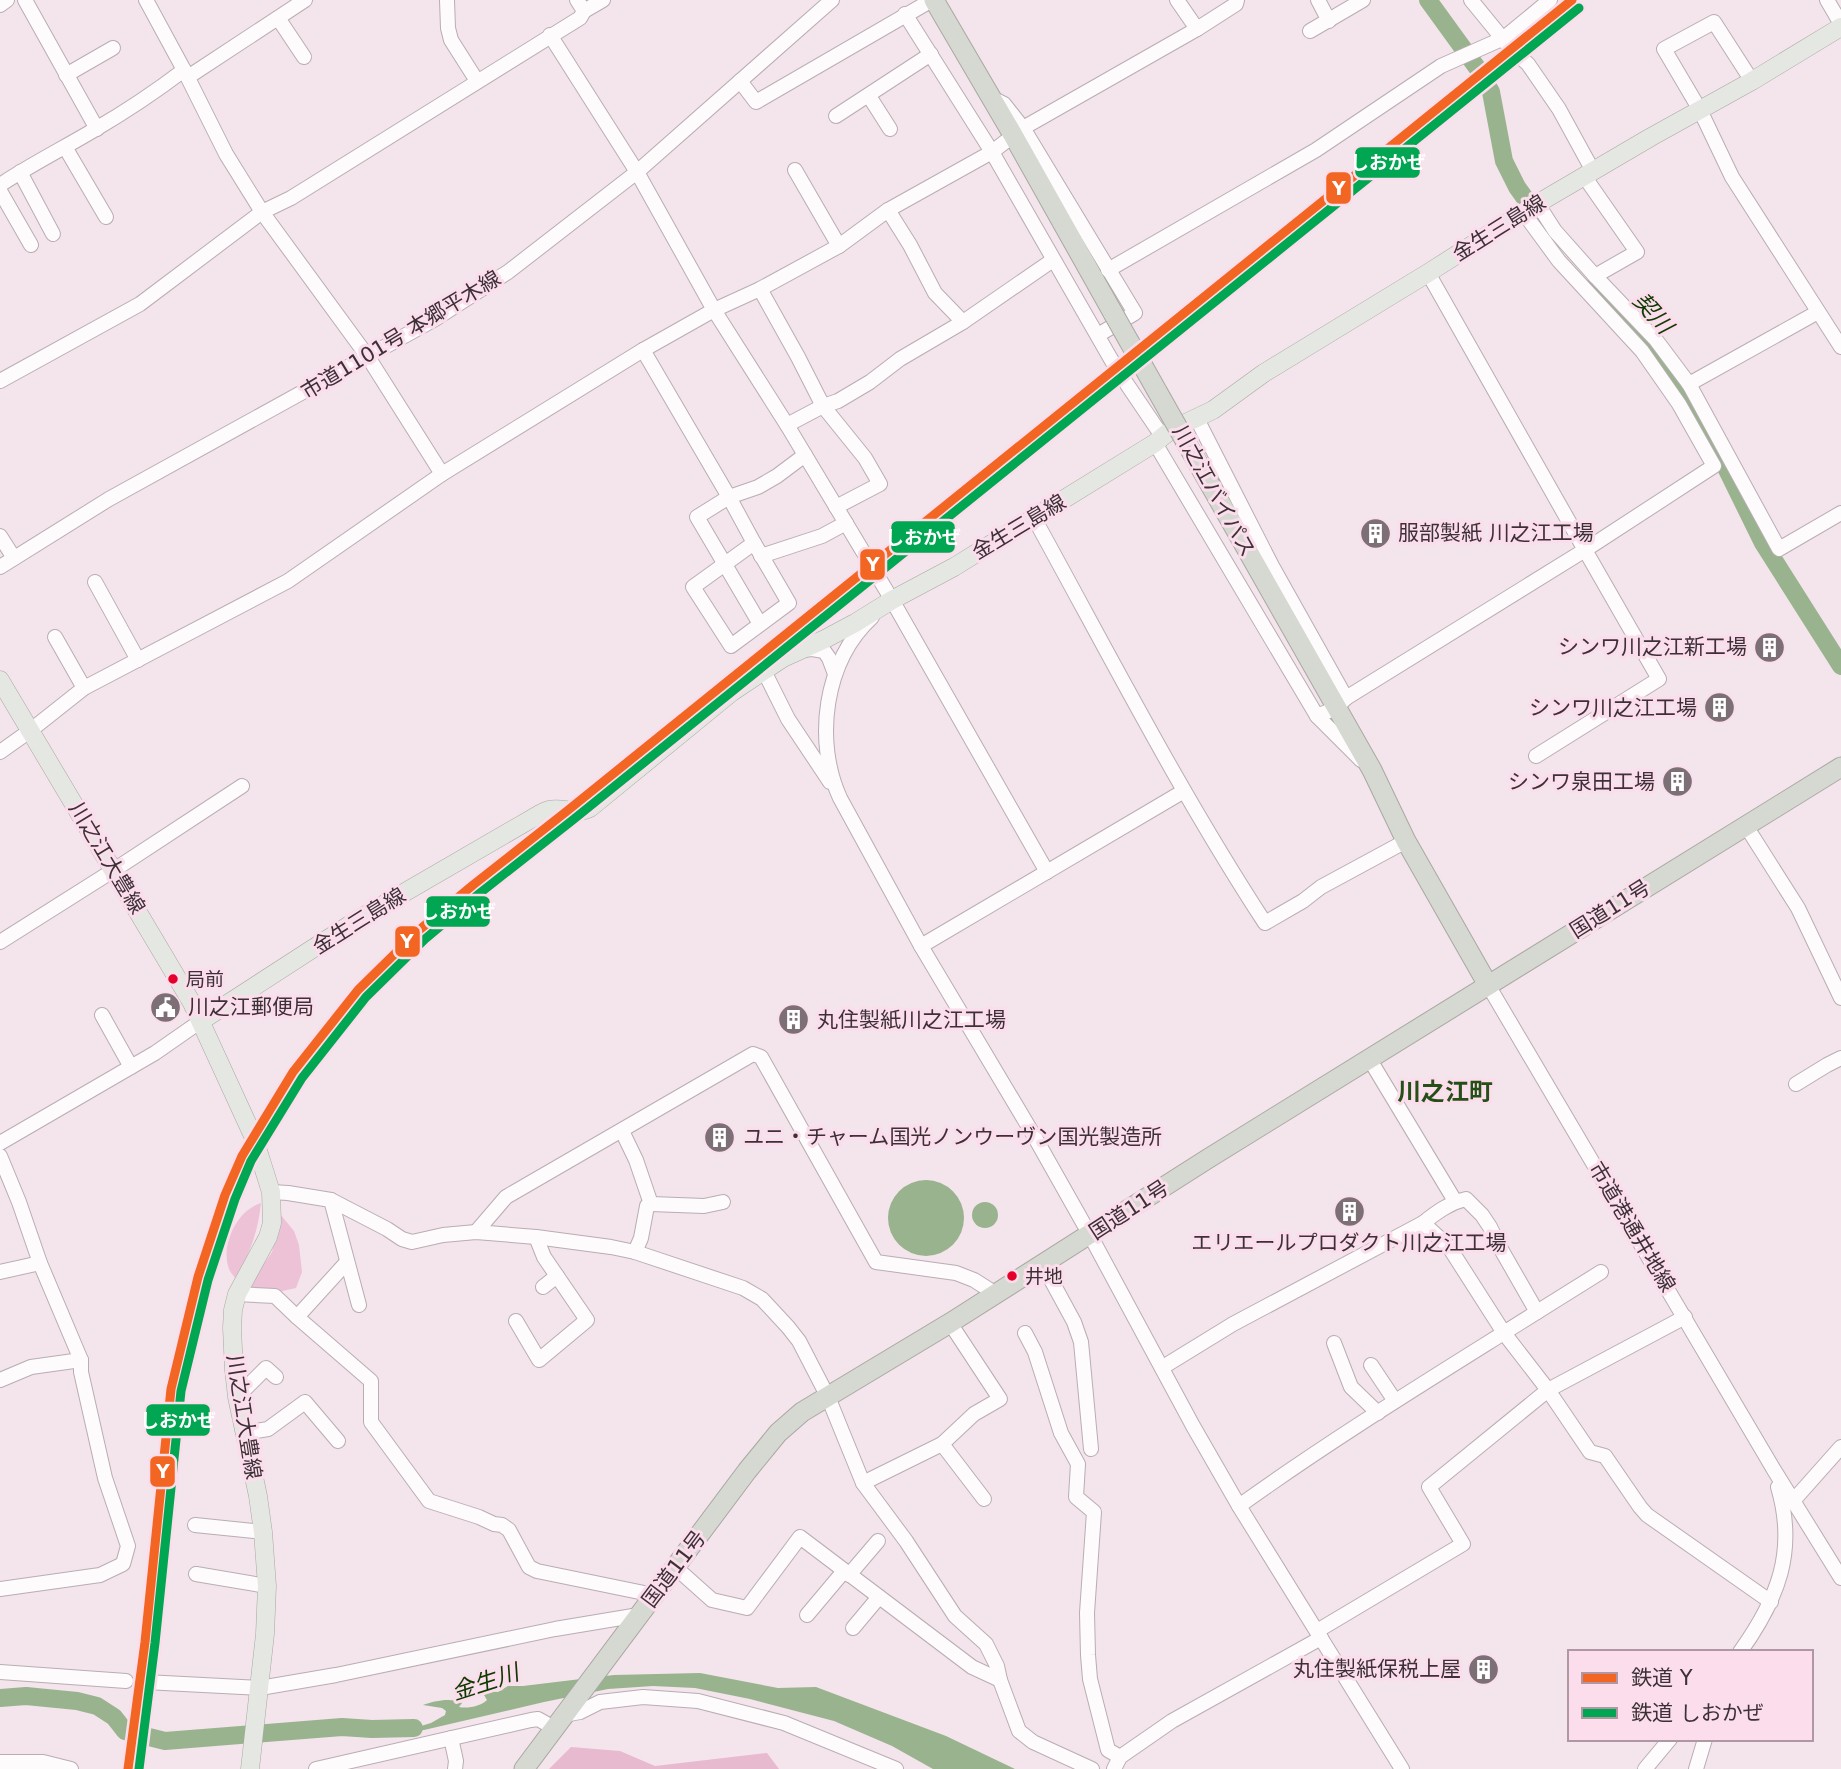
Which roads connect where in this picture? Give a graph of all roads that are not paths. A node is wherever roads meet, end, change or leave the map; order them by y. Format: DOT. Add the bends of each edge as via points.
graph roads {
  1 [pos="7,0"];
  2 [pos="25,0"];
  3 [pos="146,0"];
  4 [pos="305,0"];
  5 [pos="447,0"];
  6 [pos="603,0"];
  7 [pos="832,0"];
  8 [pos="933,0"];
  9 [pos="1177,0"];
  10 [pos="1237,0"];
  11 [pos="1318,0"];
  12 [pos="1363,0"];
  13 [pos="1471,0"];
  14 [pos="1550,0"];
  15 [pos="1827,0"];
  16 [pos="0,5"];
  17 [pos="580,5"];
  18 [pos="905,14"];
  19 [pos="278,18"];
  20 [pos="1329,21"];
  21 [pos="1841,26"];
  22 [pos="1197,29"];
  23 [pos="1310,31"];
  24 [pos="550,35"];
  25 [pos="1504,38"];
  26 [pos="113,48"];
  27 [pos="931,54"];
  28 [pos="304,57"];
  29 [pos="186,74"];
  30 [pos="66,75"];
  31 [pos="1752,80"];
  32 [pos="477,81"];
  33 [pos="740,81"];
  34 [pos="869,96"];
  35 [pos="1700,110"];
  36 [pos="836,116"];
  37 [pos="97,129"];
  38 [pos="890,129"];
  39 [pos="1018,131"];
  40 [pos="65,147"];
  41 [pos="992,152"];
  42 [pos="795,170"];
  43 [pos="20,172"];
  44 [pos="637,172"];
  45 [pos="1588,174"];
  46 [pos="0,188"];
  47 [pos="1530,208"];
  48 [pos="888,210"];
  49 [pos="262,212"];
  50 [pos="106,217"];
  51 [pos="53,234"];
  52 [pos="31,245"];
  53 [pos="839,246"];
  54 [pos="1054,260"];
  55 [pos="1108,270"];
  56 [pos="1428,272"];
  57 [pos="1595,276"];
  58 [pos="761,289"];
  59 [pos="715,310"];
  60 [pos="1818,312"];
  61 [pos="962,322"];
  62 [pos="1098,335"];
  63 [pos="1841,347"];
  64 [pos="643,349"];
  65 [pos="368,357"];
  66 [pos="0,381"];
  67 [pos="1689,384"];
  68 [pos="823,407"];
  69 [pos="1197,419"];
  70 [pos="787,425"];
  71 [pos="1159,440"];
  72 [pos="805,455"];
  73 [pos="442,474"];
  74 [pos="729,497"];
  75 [pos="836,507"];
  76 [pos="1841,513"];
  77 [pos="1034,518"];
  78 [pos="846,523"];
  79 [pos="0,536"];
  80 [pos="757,549"];
  81 [pos="1586,550"];
  82 [pos="14,558"];
  83 [pos="725,564"];
  84 [pos="0,566"];
  85 [pos="95,582"];
  86 [pos="889,602"];
  87 [pos="760,624"];
  88 [pos="55,637"];
  89 [pos="825,639"];
  90 [pos="798,651"];
  91 [pos="844,656"];
  92 [pos="138,660"];
  93 [pos="762,671"];
  94 [pos="835,674"];
  95 [pos="0,680"];
  96 [pos="84,688"];
  97 [pos="1341,703"];
  98 [pos="1317,716"];
  99 [pos="31,730"];
  100 [pos="0,752"];
  101 [pos="1536,755"];
  102 [pos="1841,767"];
  103 [pos="1372,770"];
  104 [pos="242,786"];
  105 [pos="1184,791"];
  106 [pos="840,798"];
  107 [pos="1746,826"];
  108 [pos="1406,841"];
  109 [pos="114,870"];
  110 [pos="1047,872"];
  111 [pos="0,942"];
  112 [pos="921,946"];
  113 [pos="1488,985"];
  114 [pos="1841,998"];
  115 [pos="102,1016"];
  116 [pos="201,1021"];
  117 [pos="1841,1058"];
  118 [pos="1370,1060"];
  119 [pos="131,1068"];
  120 [pos="1796,1084"];
  121 [pos="622,1131"];
  122 [pos="0,1143"];
  123 [pos="0,1156"];
  124 [pos="271,1192"];
  125 [pos="331,1200"];
  126 [pos="1455,1201"];
  127 [pos="723,1202"];
  128 [pos="651,1204"];
  129 [pos="1423,1223"];
  130 [pos="476,1232"];
  131 [pos="1090,1235"];
  132 [pos="536,1237"];
  133 [pos="635,1252"];
  134 [pos="347,1262"];
  135 [pos="40,1263"];
  136 [pos="1043,1265"];
  137 [pos="0,1272"];
  138 [pos="1601,1272"];
  139 [pos="557,1276"];
  140 [pos="543,1287"];
  141 [pos="237,1294"];
  142 [pos="996,1294"];
  143 [pos="359,1305"];
  144 [pos="1537,1312"];
  145 [pos="297,1317"];
  146 [pos="1685,1317"];
  147 [pos="516,1321"];
  148 [pos="950,1323"];
  149 [pos="1025,1332"];
  150 [pos="1504,1333"];
  151 [pos="1334,1343"];
  152 [pos="81,1360"];
  153 [pos="1371,1365"];
  154 [pos="1163,1367"];
  155 [pos="276,1377"];
  156 [pos="0,1380"];
  157 [pos="1548,1390"];
  158 [pos="237,1397"];
  159 [pos="828,1397"];
  160 [pos="1395,1401"];
  161 [pos="1377,1413"];
  162 [pos="245,1433"];
  163 [pos="338,1441"];
  164 [pos="943,1444"];
  165 [pos="1841,1447"];
  166 [pos="1091,1450"];
  167 [pos="1774,1470"];
  168 [pos="863,1483"];
  169 [pos="984,1499"];
  170 [pos="1793,1501"];
  171 [pos="1239,1506"];
  172 [pos="195,1525"];
  173 [pos="263,1532"];
  174 [pos="878,1541"];
  175 [pos="675,1567"];
  176 [pos="847,1573"];
  177 [pos="196,1574"];
  178 [pos="1841,1578"];
  179 [pos="267,1586"];
  180 [pos="0,1589"];
  181 [pos="654,1595"];
  182 [pos="879,1597"];
  183 [pos="1771,1602"];
  184 [pos="639,1615"];
  185 [pos="807,1615"];
  186 [pos="853,1628"];
  187 [pos="1319,1634"];
  188 [pos="1741,1650"];
  189 [pos="0,1672"];
  190 [pos="1000,1680"];
  191 [pos="126,1681"];
  192 [pos="145,1682"];
  193 [pos="260,1688"];
  194 [pos="559,1721"];
  195 [pos="451,1738"];
  196 [pos="1668,1741"];
  197 [pos="1704,1741"];
  198 [pos="0,1762"];
  199 [pos="1117,1763"];
  200 [pos="71,1769"];
  201 [pos="250,1769"];
  202 [pos="316,1769"];
  203 [pos="455,1769"];
  204 [pos="524,1769"];
  205 [pos="895,1769"];
  206 [pos="1092,1769"];
  207 [pos="1402,1769"];
  208 [pos="1645,1769"];
  209 [pos="1696,1769"];
  1 -- 16 [label="street"];
  2 -- 30 [label="street"];
  3 -- 29 [label="street"];
  4 -- 19 [label="street"];
  5 -- 32 [label="street" via="451,40"];
  6 -- 17 [label="street"];
  7 -- 33 [label="street, 市道1101号 本郷平木線"];
  8 -- 18 [label="street"];
  8 -- 39 [label="highway, 川之江バイパス" via="989,94"];
  9 -- 22 [label="street"];
  10 -- 22 [label="street"];
  11 -- 20 [label="street"];
  12 -- 20 [label="street"];
  13 -- 25 [label="street"];
  14 -- 25 [label="street"];
  15 -- 21 [label="street"];
  17 -- 24 [label="street" via="580,18"];
  18 -- 27 [label="street"];
  18 -- 33 [label="street" via="756,102"];
  19 -- 28 [label="street"];
  19 -- 29 [label="street"];
  20 -- 23 [label="street"];
  21 -- 31 [label="main road, 金生三島線"];
  22 -- 39 [label="street"];
  24 -- 32 [label="street"];
  24 -- 44 [label="street"];
  25 -- 45 [label="street" via="1559,109"];
  25 -- 55 [label="street" via="1441,66 1316,150"];
  26 -- 30 [label="street"];
  27 -- 34 [label="street"];
  27 -- 41 [label="street"];
  29 -- 37 [label="street"];
  29 -- 49 [label="street" via="226,154"];
  30 -- 37 [label="street"];
  31 -- 35 [label="main road, 金生三島線"];
  31 -- 35 [label="street" via="1714,22 1664,49"];
  32 -- 49 [label="street"];
  33 -- 44 [label="street, 市道1101号 本郷平木線"];
  34 -- 36 [label="street"];
  34 -- 38 [label="street"];
  35 -- 45 [label="main road, 金生三島線"];
  35 -- 60 [label="street" via="1732,177"];
  37 -- 40 [label="street"];
  39 -- 41 [label="street"];
  39 -- 55 [label="street"];
  39 -- 97 [label="highway, 川之江バイパス, bridge" via="1113,313"];
  40 -- 43 [label="street"];
  40 -- 50 [label="street"];
  41 -- 48 [label="street"];
  41 -- 54 [label="street"];
  42 -- 53 [label="street"];
  43 -- 46 [label="street"];
  43 -- 51 [label="street"];
  44 -- 59 [label="street"];
  44 -- 65 [label="street, 市道1101号 本郷平木線" via="508,272"];
  45 -- 47 [label="main road, 金生三島線"];
  45 -- 57 [label="street" via="1637,252"];
  46 -- 52 [label="street"];
  47 -- 56 [label="main road, 金生三島線"];
  47 -- 57 [label="street"];
  47 -- 81 [label="street" via="1559,261 1647,357 1714,466"];
  48 -- 53 [label="street"];
  48 -- 61 [label="street" via="935,293"];
  49 -- 65 [label="street"];
  49 -- 66 [label="street" via="140,304"];
  53 -- 58 [label="street"];
  54 -- 61 [label="street"];
  54 -- 62 [label="street"];
  55 -- 62 [label="street" via="1135,313"];
  56 -- 69 [label="main road, 金生三島線"];
  56 -- 81 [label="street"];
  57 -- 67 [label="street" via="1656,340"];
  58 -- 59 [label="street"];
  58 -- 68 [label="street"];
  59 -- 64 [label="street"];
  59 -- 70 [label="street"];
  60 -- 63 [label="street"];
  60 -- 67 [label="street"];
  61 -- 68 [label="street"];
  62 -- 71 [label="street"];
  64 -- 73 [label="street"];
  64 -- 74 [label="street"];
  65 -- 73 [label="street"];
  65 -- 82 [label="street, 市道1101号 本郷平木線" via="109,499"];
  67 -- 76 [label="street" via="1779,549"];
  68 -- 70 [label="street"];
  68 -- 75 [label="street" via="880,484"];
  69 -- 71 [label="main road, 金生三島線"];
  69 -- 97 [label="street"];
  70 -- 72 [label="street"];
  71 -- 77 [label="main road, 金生三島線"];
  71 -- 98 [label="street"];
  72 -- 74 [label="street" via="758,487"];
  72 -- 75 [label="street"];
  73 -- 92 [label="street" via="288,582"];
  74 -- 80 [label="street"];
  74 -- 83 [label="street" via="697,517"];
  75 -- 78 [label="street"];
  77 -- 86 [label="main road, 金生三島線"];
  77 -- 105 [label="street"];
  78 -- 80 [label="street" via="822,536"];
  78 -- 86 [label="street"];
  79 -- 82 [label="street"];
  80 -- 83 [label="street"];
  80 -- 87 [label="street" via="789,603"];
  81 -- 97 [label="street"];
  81 -- 101 [label="street" via="1659,679"];
  82 -- 84 [label="street, 市道1101号 本郷平木線"];
  83 -- 87 [label="street"];
  83 -- 87 [label="street" via="693,587 730,646"];
  85 -- 92 [label="street"];
  86 -- 89 [label="main road, 金生三島線"];
  86 -- 91 [label="street" via="865,623"];
  86 -- 110 [label="street"];
  88 -- 96 [label="street"];
  89 -- 90 [label="main road, 金生三島線"];
  89 -- 91 [label="street" via="836,642"];
  90 -- 93 [label="main road, 金生三島線"];
  90 -- 94 [label="street" via="824,651"];
  91 -- 94 [label="street"];
  92 -- 96 [label="street"];
  93 -- 106 [label="street"];
  93 -- 116 [label="main road, 金生三島線" via="590,808 538,815 357,920"];
  94 -- 106 [label="street" via="826,724 832,781"];
  95 -- 99 [label="main road, 川之江大豊線"];
  96 -- 99 [label="street"];
  97 -- 98 [label="street"];
  97 -- 103 [label="highway, 川之江バイパス"];
  98 -- 103 [label="street"];
  99 -- 100 [label="street"];
  99 -- 109 [label="main road, 川之江大豊線"];
  102 -- 107 [label="highway, 国道11号"];
  103 -- 108 [label="highway, 川之江バイパス"];
  104 -- 109 [label="street"];
  105 -- 108 [label="street" via="1265,923"];
  105 -- 110 [label="street"];
  106 -- 112 [label="street"];
  107 -- 113 [label="highway, 国道11号"];
  107 -- 114 [label="street" via="1798,908"];
  108 -- 113 [label="highway, 川之江バイパス"];
  109 -- 111 [label="street"];
  109 -- 116 [label="main road, 川之江大豊線"];
  110 -- 112 [label="street"];
  112 -- 131 [label="street"];
  113 -- 118 [label="highway, 国道11号"];
  113 -- 146 [label="street, 市道港通井地線"];
  115 -- 119 [label="street"];
  116 -- 119 [label="street"];
  116 -- 124 [label="main road, 川之江大豊線" via="254,1138"];
  117 -- 120 [label="street"];
  118 -- 126 [label="street"];
  118 -- 131 [label="highway, 国道11号"];
  119 -- 122 [label="street"];
  121 -- 128 [label="street"];
  121 -- 130 [label="street" via="506,1197"];
  121 -- 142 [label="street" via="753,1054 761,1057 876,1262 956,1273"];
  123 -- 135 [label="street"];
  124 -- 125 [label="street"];
  124 -- 141 [label="main road, 川之江大豊線" via="268,1237"];
  125 -- 130 [label="street" via="412,1242"];
  125 -- 134 [label="street"];
  126 -- 129 [label="street"];
  126 -- 144 [label="street" via="1466,1199 1482,1215"];
  127 -- 128 [label="street"];
  128 -- 133 [label="street"];
  129 -- 150 [label="street" via="1449,1247"];
  129 -- 154 [label="street" via="1233,1324"];
  130 -- 132 [label="street"];
  131 -- 136 [label="highway, 国道11号"];
  131 -- 154 [label="street"];
  132 -- 133 [label="street"];
  132 -- 139 [label="street"];
  133 -- 159 [label="street" via="743,1288 762,1299 799,1341"];
  134 -- 143 [label="street"];
  134 -- 145 [label="street"];
  135 -- 137 [label="street"];
  135 -- 152 [label="street"];
  136 -- 142 [label="highway, 国道11号"];
  136 -- 166 [label="street" via="1081,1342"];
  138 -- 144 [label="street"];
  139 -- 140 [label="street"];
  139 -- 147 [label="street" via="587,1320 539,1360"];
  141 -- 145 [label="street" via="275,1296"];
  141 -- 158 [label="main road, 川之江大豊線" via="232,1328"];
  142 -- 148 [label="highway, 国道11号"];
  144 -- 150 [label="street"];
  145 -- 181 [label="street" via="371,1381 371,1422 429,1501 502,1525 529,1567 537,1571"];
  146 -- 157 [label="street"];
  146 -- 167 [label="street, 市道港通井地線"];
  148 -- 159 [label="highway, 国道11号"];
  148 -- 164 [label="street" via="1000,1399 974,1414"];
  149 -- 199 [label="street" via="1061,1433 1078,1464 1076,1497 1094,1512 1087,1613 1090,1679 1108,1750"];
  150 -- 157 [label="street"];
  150 -- 160 [label="street"];
  151 -- 161 [label="street" via="1351,1387"];
  152 -- 156 [label="street" via="31,1367"];
  152 -- 180 [label="street" via="105,1478 128,1546 123,1564 100,1575"];
  153 -- 160 [label="street"];
  154 -- 171 [label="street"];
  155 -- 158 [label="street" via="266,1368"];
  157 -- 183 [label="street" via="1591,1452 1605,1456 1647,1515"];
  157 -- 187 [label="street" via="1429,1487 1463,1544"];
  158 -- 162 [label="main road, 川之江大豊線"];
  159 -- 168 [label="street"];
  159 -- 175 [label="highway, 国道11号" via="778,1433"];
  160 -- 161 [label="street"];
  161 -- 171 [label="street"];
  162 -- 163 [label="street" via="268,1429 305,1402"];
  162 -- 173 [label="main road, 川之江大豊線"];
  164 -- 168 [label="street"];
  164 -- 169 [label="street"];
  165 -- 170 [label="street"];
  167 -- 170 [label="street, 市道港通井地線"];
  167 -- 183 [label="street, 市道港通井地線" via="1786,1538"];
  168 -- 190 [label="street" via="955,1616 986,1644"];
  170 -- 178 [label="street, 市道港通井地線"];
  171 -- 187 [label="street"];
  172 -- 173 [label="street"];
  173 -- 179 [label="main road, 川之江大豊線"];
  174 -- 176 [label="street"];
  175 -- 176 [label="street" via="712,1600 747,1608 800,1537"];
  175 -- 181 [label="highway, 国道11号"];
  176 -- 182 [label="street"];
  176 -- 185 [label="street"];
  177 -- 179 [label="street"];
  179 -- 193 [label="main road, 川之江大豊線"];
  181 -- 184 [label="highway, 国道11号"];
  182 -- 186 [label="street"];
  182 -- 190 [label="street" via="972,1667"];
  183 -- 188 [label="street, 市道港通井地線"];
  184 -- 193 [label="street"];
  184 -- 194 [label="highway, 国道11号"];
  187 -- 199 [label="street" via="1172,1721"];
  187 -- 207 [label="street"];
  189 -- 191 [label="street"];
  190 -- 206 [label="street" via="1019,1731"];
  192 -- 193 [label="street"];
  193 -- 201 [label="main road, 川之江大豊線"];
  194 -- 195 [label="street" via="531,1720"];
  194 -- 204 [label="highway, 国道11号"];
  194 -- 205 [label="street" via="600,1702 643,1698 698,1702 784,1723"];
  195 -- 202 [label="street"];
  195 -- 203 [label="street"];
  196 -- 208 [label="street"];
  197 -- 209 [label="street"];
  198 -- 200 [label="street" via="43,1762"];
}
